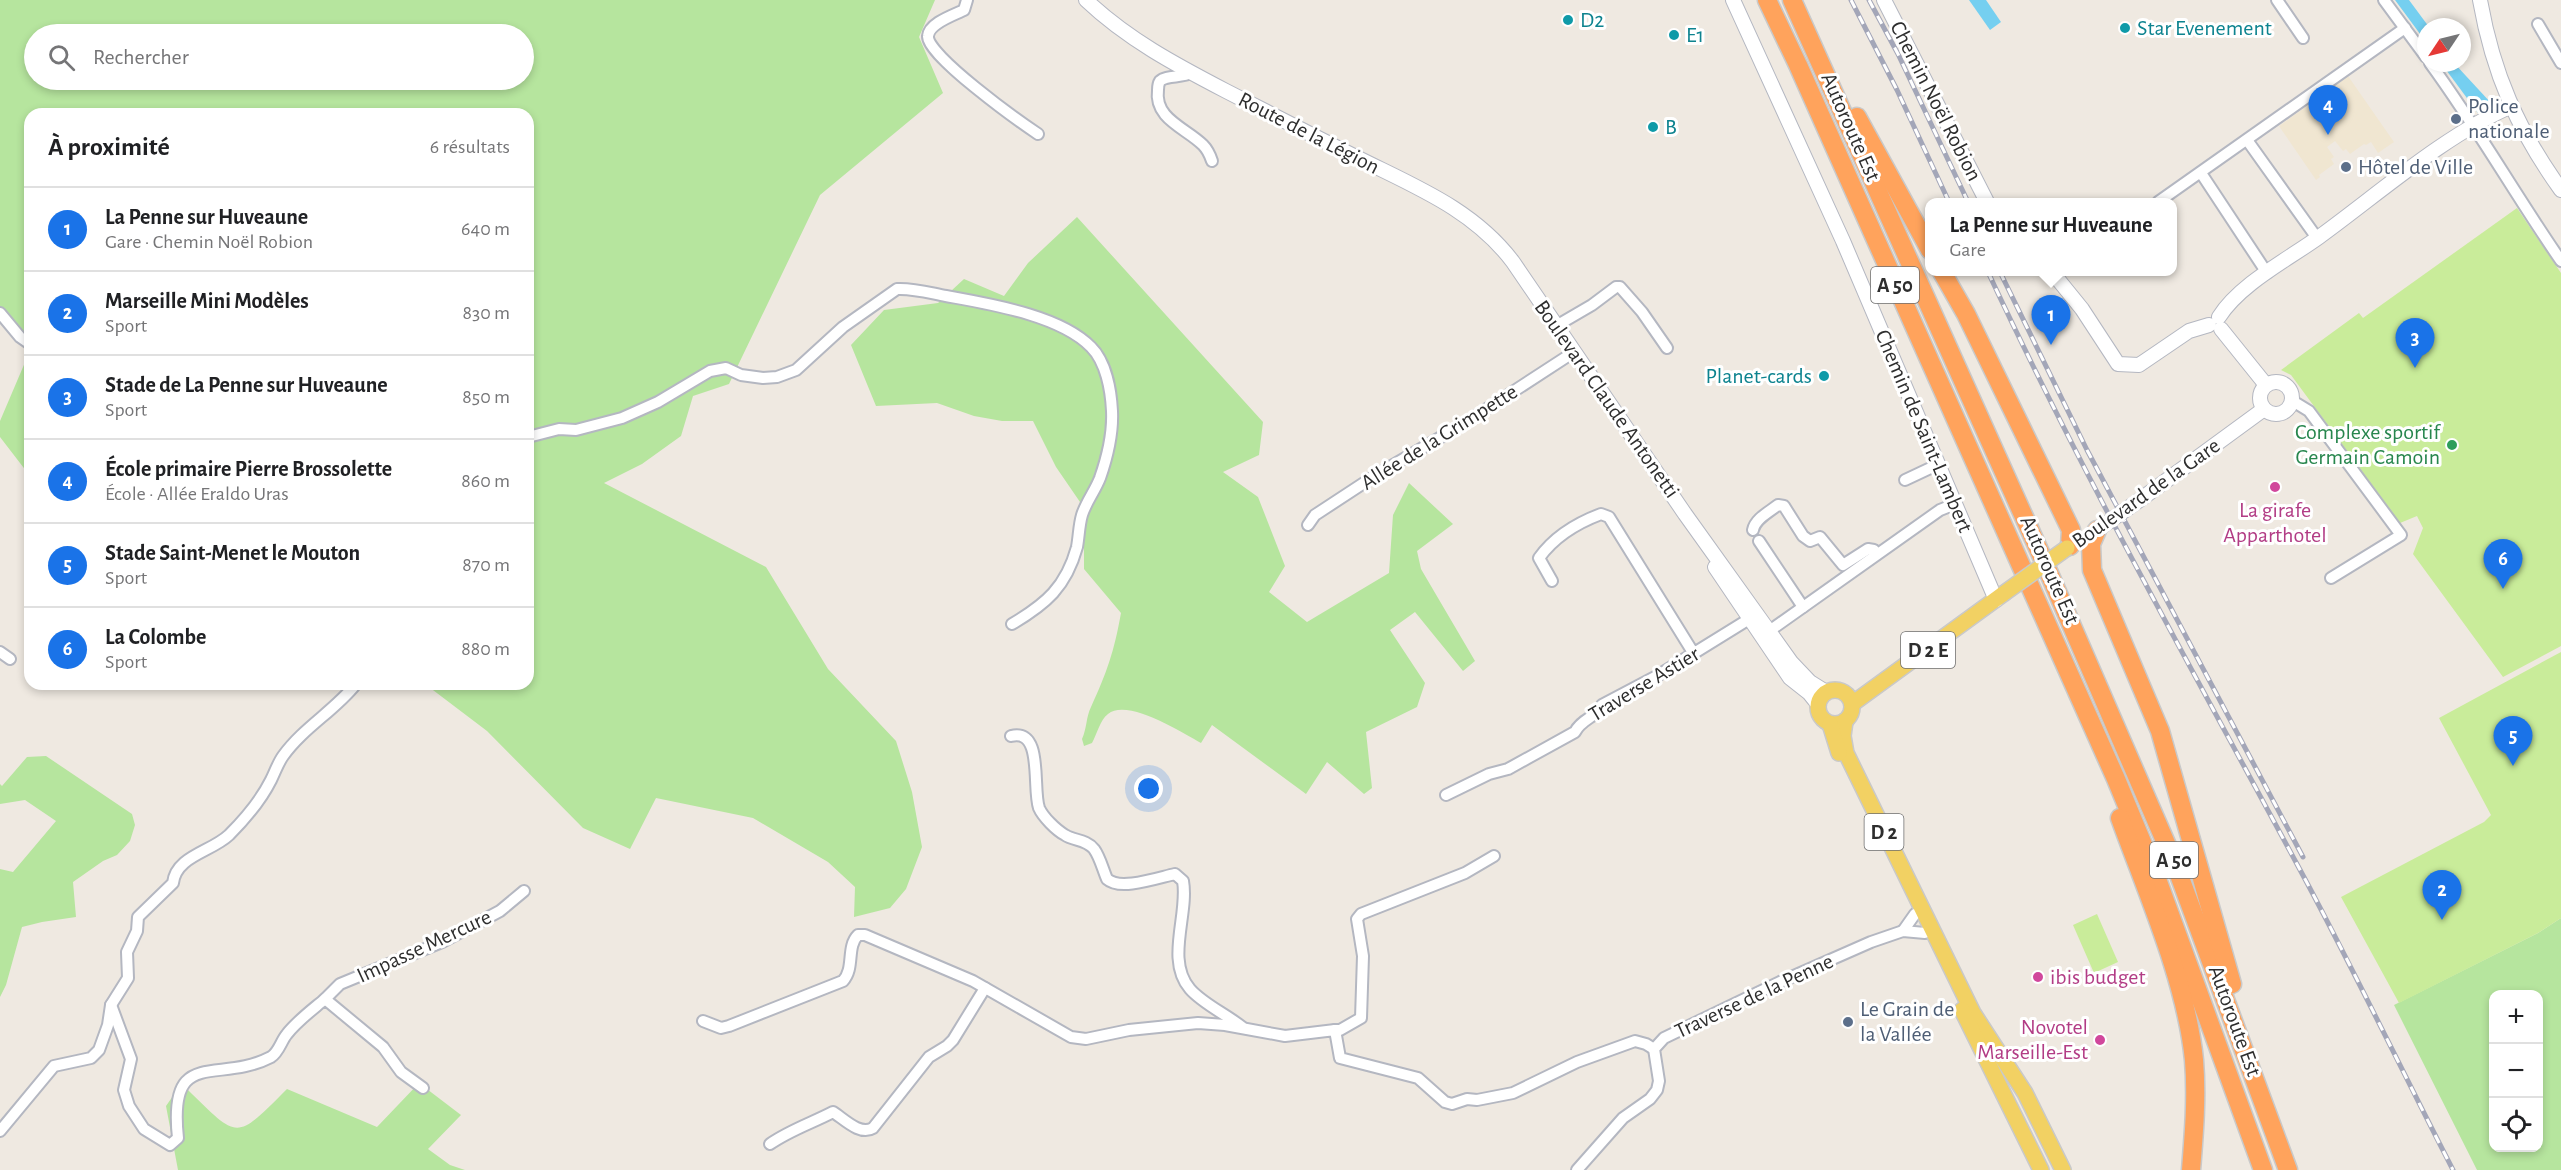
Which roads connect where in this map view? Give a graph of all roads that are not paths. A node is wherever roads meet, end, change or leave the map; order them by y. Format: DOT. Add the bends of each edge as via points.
graph roads {
  1 [pos="967,0"];
  2 [pos="1086,0"];
  3 [pos="1733,0"];
  4 [pos="1767,0"];
  5 [pos="1792,0"];
  6 [pos="1884,0"];
  7 [pos="2277,0"];
  8 [pos="2384,0"];
  9 [pos="2480,0"];
  10 [pos="2538,24"];
  11 [pos="2405,28"];
  12 [pos="2302,38"];
  13 [pos="2417,45"];
  14 [pos="2561,63"];
  15 [pos="2436,72"];
  16 [pos="1191,73"];
  17 [pos="2512,106"];
  18 [pos="2474,126"];
  19 [pos="1038,134"];
  20 [pos="2247,140"];
  21 [pos="1212,161"];
  22 [pos="2201,172"];
  23 [pos="2561,190"];
  24 [pos="1986,198"];
  25 [pos="2164,198"];
  26 [pos="2317,238"];
  27 [pos="1925,243"];
  28 [pos="2561,261"];
  29 [pos="2267,273"];
  30 [pos="1522,276"];
  31 [pos="1944,276"];
  32 [pos="2058,276"];
  33 [pos="0,313"];
  34 [pos="2216,324"];
  35 [pos="1556,326"];
  36 [pos="24,340"];
  37 [pos="1667,348"];
  38 [pos="1574,352"];
  39 [pos="2266,385"];
  40 [pos="2292,400"];
  41 [pos="2264,409"];
  42 [pos="534,435"];
  43 [pos="1939,464"];
  44 [pos="1905,480"];
  45 [pos="2057,501"];
  46 [pos="1955,504"];
  47 [pos="1308,525"];
  48 [pos="1753,530"];
  49 [pos="2095,530"];
  50 [pos="1759,541"];
  51 [pos="2069,547"];
  52 [pos="1876,554"];
  53 [pos="2331,578"];
  54 [pos="1552,580"];
  55 [pos="1999,597"];
  56 [pos="1803,608"];
  57 [pos="1753,617"];
  58 [pos="2046,619"];
  59 [pos="1011,624"];
  60 [pos="1765,634"];
  61 [pos="0,652"];
  62 [pos="1694,654"];
  63 [pos="10,659"];
  64 [pos="351,690"];
  65 [pos="1822,698"];
  66 [pos="1852,704"];
  67 [pos="1838,723"];
  68 [pos="1011,736"];
  69 [pos="1446,795"];
  70 [pos="1494,856"];
  71 [pos="524,891"];
  72 [pos="1915,914"];
  73 [pos="1903,931"];
  74 [pos="1930,936"];
  75 [pos="985,988"];
  76 [pos="325,999"];
  77 [pos="111,1005"];
  78 [pos="1972,1013"];
  79 [pos="704,1021"];
  80 [pos="1245,1029"];
  81 [pos="1335,1030"];
  82 [pos="1654,1049"];
  83 [pos="423,1088"];
  84 [pos="2269,1116"];
  85 [pos="0,1131"];
  86 [pos="770,1144"];
  87 [pos="1577,1170"];
  88 [pos="2041,1170"];
  89 [pos="2055,1170"];
  90 [pos="2063,1170"];
  91 [pos="2191,1170"];
  92 [pos="2263,1170"];
  93 [pos="2288,1170"];
  1 -- 19 [label="street" via="964,10 930,30 929,44 1006,113"];
  2 -- 16 [label="main road, Route de la Légion" via="1121,31"];
  3 -- 43 [label="main road, Chemin de Saint-Lambert"];
  4 -- 58 [label="highway, Autoroute Est / A 50"];
  5 -- 27 [label="highway"];
  5 -- 84 [label="highway, Autoroute Est / A 50" via="2175,864"];
  6 -- 24 [label="main road, Chemin Noël Robion"];
  7 -- 12 [label="street"];
  8 -- 11 [label="street"];
  9 -- 17 [label="main road" via="2488,43"];
  10 -- 14 [label="street"];
  11 -- 13 [label="street"];
  11 -- 20 [label="street"];
  15 -- 18 [label="street"];
  16 -- 21 [label="street" via="1161,80 1158,103 1162,112 1202,145"];
  16 -- 30 [label="main road, Route de la Légion" via="1445,201 1491,237"];
  17 -- 18 [label="main road"];
  17 -- 23 [label="main road" via="2526,137"];
  18 -- 26 [label="main road"];
  18 -- 28 [label="street"];
  20 -- 22 [label="street"];
  20 -- 26 [label="street"];
  22 -- 25 [label="street"];
  22 -- 29 [label="street"];
  26 -- 29 [label="main road"];
  29 -- 34 [label="main road" via="2231,302"];
  30 -- 35 [label="main road, Boulevard Claude Antonetti"];
  31 -- 45 [label="highway"];
  32 -- 34 [label="main road" via="2118,364 2139,365 2189,332"];
  33 -- 36 [label="street"];
  34 -- 39 [label="main road"];
  35 -- 37 [label="street" via="1620,287"];
  35 -- 38 [label="main road, Boulevard Claude Antonetti"];
  38 -- 47 [label="street, Allée de la Grimpette" via="1376,475 1315,515"];
  38 -- 57 [label="main road, Boulevard Claude Antonetti"];
  39 -- 40 [label="main road" via="2281,382 2289,389"];
  39 -- 41 [label="main road" via="2260,394"];
  40 -- 41 [label="main road" via="2279,413"];
  40 -- 53 [label="street" via="2309,411 2401,535"];
  41 -- 49 [label="main road, Boulevard de la Gare, bridge"];
  42 -- 59 [label="street" via="622,418 710,371 726,368 763,378 796,370 843,327 897,289 1000,306 1063,328 1093,349 1103,367 1112,412 1110,438 1100,479 1082,514 1077,548 1065,575 1053,596"];
  43 -- 44 [label="street"];
  43 -- 46 [label="main road, Chemin de Saint-Lambert"];
  45 -- 49 [label="highway"];
  45 -- 51 [label="highway" via="2071,530"];
  46 -- 52 [label="street"];
  46 -- 55 [label="main road, Chemin de Saint-Lambert"];
  48 -- 52 [label="street" via="1753,525 1778,505 1784,506 1803,536 1810,541 1820,537 1843,565 1868,549"];
  49 -- 51 [label="main road, Boulevard de la Gare"];
  49 -- 84 [label="highway" via="2092,570 2160,731"];
  50 -- 56 [label="street"];
  51 -- 55 [label="main road, Boulevard de la Gare / D 2 E, bridge"];
  52 -- 56 [label="street"];
  54 -- 62 [label="street" via="1539,558 1549,544 1585,520 1601,514 1609,518"];
  55 -- 66 [label="main road, Boulevard de la Gare / D 2 E"];
  56 -- 60 [label="street"];
  57 -- 60 [label="main road, Boulevard Claude Antonetti"];
  57 -- 62 [label="street, Traverse Astier"];
  58 -- 91 [label="highway" via="2154,910 2188,1021 2196,1097"];
  58 -- 92 [label="highway, Autoroute Est / A 50" via="2156,876"];
  60 -- 65 [label="main road, Boulevard Claude Antonetti" via="1790,678"];
  61 -- 63 [label="street"];
  62 -- 69 [label="street, Traverse Astier" via="1602,705 1601,710 1578,724 1575,732 1508,769"];
  64 -- 77 [label="street" via="283,756 242,822 228,836 181,865 173,883 138,917 137,931 126,952 128,978"];
  65 -- 66 [label="main road" via="1839,690"];
  65 -- 67 [label="main road" via="1821,719"];
  66 -- 67 [label="main road" via="1850,716"];
  67 -- 72 [label="main road, D 2" via="1839,754"];
  67 -- 74 [label="main road, D 2" via="1846,753"];
  68 -- 80 [label="street" via="1029,739 1033,748 1040,812 1065,835 1095,850 1110,882 1120,885 1174,874 1183,881 1179,957 1184,979 1193,992"];
  70 -- 81 [label="street" via="1479,867 1361,914 1357,919 1363,956 1361,1018"];
  71 -- 76 [label="street, Impasse Mercure" via="500,911 442,942 340,984"];
  72 -- 73 [label="street"];
  72 -- 74 [label="main road, D 2"];
  73 -- 74 [label="street, Traverse de la Penne"];
  73 -- 82 [label="street, Traverse de la Penne" via="1780,982 1664,1038"];
  74 -- 78 [label="main road, D 2"];
  74 -- 88 [label="main road, D 2"];
  75 -- 79 [label="street" via="858,935 854,939 849,975 843,981 729,1026 721,1028"];
  75 -- 80 [label="street" via="1071,1037 1086,1039 1198,1023"];
  75 -- 86 [label="street" via="953,1040 929,1057 873,1128 861,1131 833,1112 807,1126 789,1130"];
  76 -- 77 [label="street, Impasse Mercure" via="287,1034 274,1055 186,1080 178,1092 178,1138 170,1145 144,1129 129,1106 124,1090 131,1059"];
  76 -- 83 [label="street" via="383,1047 401,1072"];
  77 -- 85 [label="street" via="104,1040 96,1054 54,1066"];
  78 -- 89 [label="main road"];
  78 -- 90 [label="main road, D 2" via="2025,1093"];
  80 -- 81 [label="street" via="1285,1036"];
  81 -- 82 [label="street" via="1340,1058 1418,1078 1452,1104 1513,1093 1577,1062 1635,1041"];
  82 -- 87 [label="street, Traverse de la Penne" via="1657,1090 1623,1118"];
  84 -- 93 [label="highway, Autoroute Est / A 50"];
}
